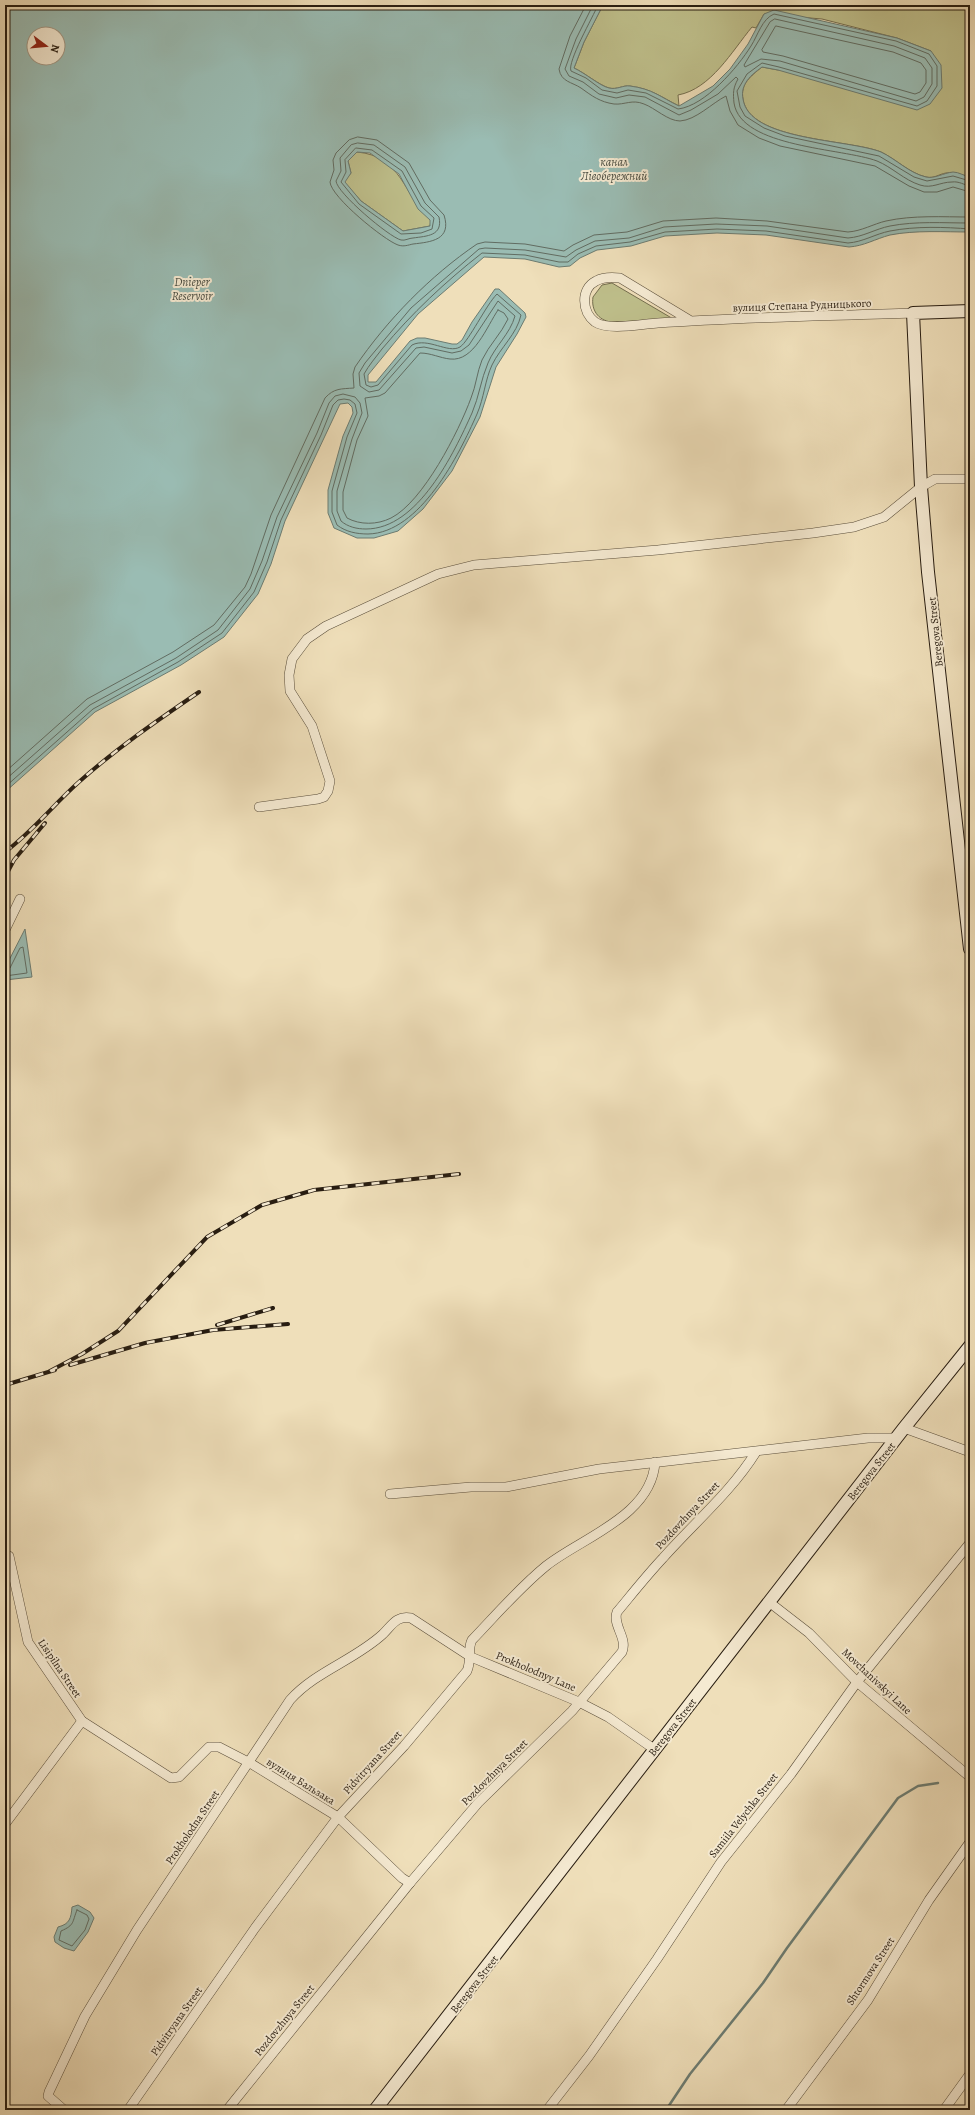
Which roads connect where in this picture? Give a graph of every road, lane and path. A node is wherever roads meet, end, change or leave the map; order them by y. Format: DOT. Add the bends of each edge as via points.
graph roads {
  1 [pos="970,311"];
  2 [pos="914,313"];
  3 [pos="690,321"];
  4 [pos="970,479"];
  5 [pos="921,487"];
  6 [pos="259,807"];
  7 [pos="20,899"];
  8 [pos="5,930"];
  9 [pos="970,949"];
  10 [pos="970,1346"];
  11 [pos="904,1428"];
  12 [pos="896,1438"];
  13 [pos="756,1452"];
  14 [pos="970,1452"];
  15 [pos="655,1462"];
  16 [pos="390,1494"];
  17 [pos="970,1543"];
  18 [pos="9,1556"];
  19 [pos="769,1602"];
  20 [pos="406,1618"];
  21 [pos="471,1657"];
  22 [pos="857,1682"];
  23 [pos="579,1702"];
  24 [pos="82,1721"];
  25 [pos="654,1749"];
  26 [pos="250,1763"];
  27 [pos="970,1777"];
  28 [pos="171,1778"];
  29 [pos="338,1817"];
  30 [pos="5,1824"];
  31 [pos="970,1842"];
  32 [pos="410,1884"];
  33 [pos="970,2074"];
  34 [pos="64,2110"];
  35 [pos="128,2110"];
  36 [pos="227,2110"];
  37 [pos="375,2110"];
  38 [pos="547,2110"];
  39 [pos="786,2110"];
  40 [pos="944,2110"];
  1 -- 2 [label="street"];
  2 -- 3 [label="street, вулиця Степана Рудницького"];
  2 -- 5 [label="street, Beregova Street"];
  3 -- 3 [label="street, вулиця Степана Рудницького" via="606,326 599,324 588,313 584,298 586,291 596,281 611,277 620,278"];
  4 -- 5 [label="street" via="935,479"];
  5 -- 6 [label="street" via="884,517 854,526 658,550 474,565 438,574 326,626 306,639 292,660 289,675 290,691 312,726 321,749 330,781 328,791 324,797 318,799"];
  5 -- 9 [label="street, Beregova Street"];
  7 -- 8 [label="street"];
  10 -- 11 [label="street, Beregova Street"];
  11 -- 12 [label="street, Beregova Street"];
  11 -- 14 [label="street"];
  12 -- 13 [label="street" via="868,1438"];
  12 -- 19 [label="street, Beregova Street"];
  13 -- 15 [label="street"];
  13 -- 23 [label="street, Pozdovzhnya Street" via="712,1507 663,1558 617,1612 616,1619 624,1648"];
  15 -- 16 [label="street" via="599,1469 506,1487 471,1486"];
  15 -- 21 [label="street, Pidvitryana Street" via="654,1471 643,1494 629,1510 610,1526 548,1565 525,1585 472,1640 469,1647"];
  17 -- 22 [label="street, Samiila Velychka Street"];
  18 -- 24 [label="street, Lisipilna Street" via="28,1642"];
  19 -- 22 [label="street, Movchanivskyi Lane" via="809,1633"];
  19 -- 25 [label="street, Beregova Street"];
  20 -- 21 [label="street, Prokholodnyy Lane" via="411,1618"];
  20 -- 26 [label="street, Prokholodna Street" via="395,1621 370,1645 301,1688 290,1700"];
  21 -- 23 [label="street, Prokholodnyy Lane"];
  21 -- 29 [label="street, Pidvitryana Street" via="466,1671 404,1746"];
  22 -- 27 [label="street, Movchanivskyi Lane"];
  22 -- 38 [label="street, Samiila Velychka Street" via="791,1774 721,1862 603,2037"];
  23 -- 25 [label="street, Prokholodnyy Lane" via="608,1717"];
  23 -- 32 [label="street, Pozdovzhnya Street" via="478,1803"];
  24 -- 28 [label="street, Lisipilna Street"];
  24 -- 30 [label="street"];
  25 -- 37 [label="street, Beregova Street"];
  26 -- 28 [label="street, вулиця Бальзака" via="214,1746 209,1747 180,1777"];
  26 -- 29 [label="street, вулиця Бальзака"];
  26 -- 34 [label="street, Prokholodna Street" via="137,1930 85,2016 48,2096"];
  29 -- 32 [label="street, вулиця Бальзака"];
  29 -- 35 [label="street, Pidvitryana Street" via="255,1928"];
  31 -- 39 [label="street, Shtormova Street" via="929,1900 868,2000"];
  32 -- 36 [label="street, Pozdovzhnya Street"];
  33 -- 40 [label="street"];
}
